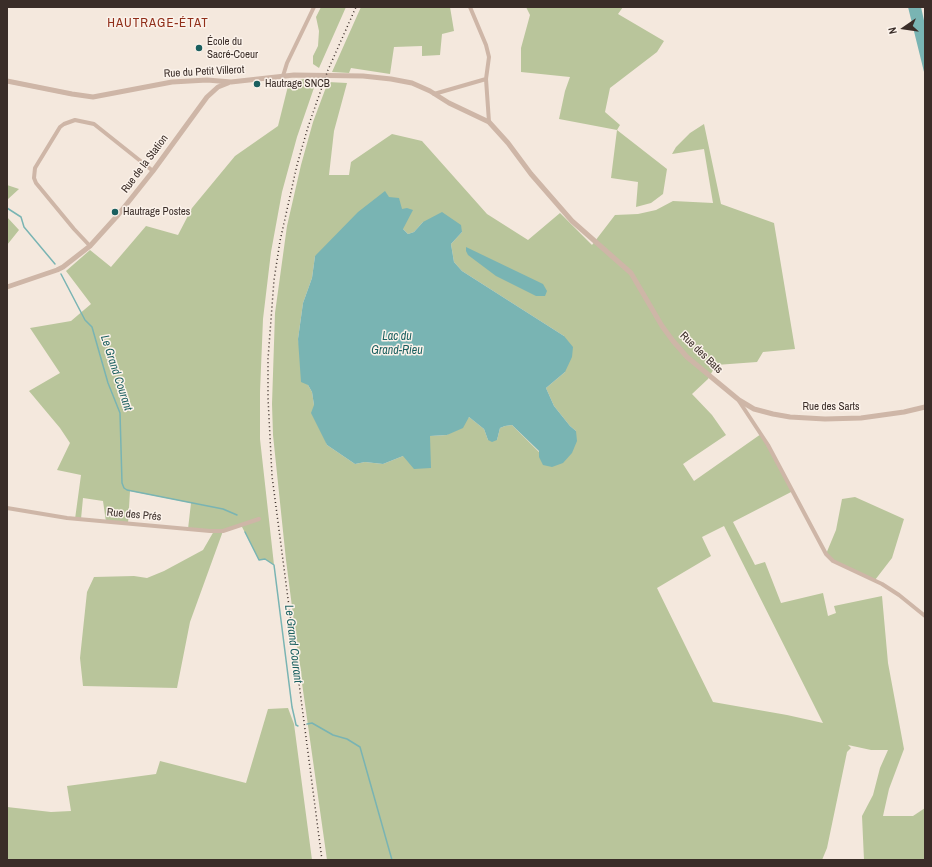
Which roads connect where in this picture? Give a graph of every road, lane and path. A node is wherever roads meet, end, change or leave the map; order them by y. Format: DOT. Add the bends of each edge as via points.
graph roads {
  1 [pos="314,7"];
  2 [pos="470,7"];
  3 [pos="283,76"];
  4 [pos="486,79"];
  5 [pos="7,81"];
  6 [pos="231,82"];
  7 [pos="434,94"];
  8 [pos="489,122"];
  9 [pos="153,171"];
  10 [pos="90,246"];
  11 [pos="7,287"];
  12 [pos="739,400"];
  13 [pos="925,406"];
  14 [pos="7,508"];
  15 [pos="259,519"];
  16 [pos="925,616"];
  1 -- 3 [label="street" via="287,62"];
  2 -- 4 [label="street" via="489,57"];
  3 -- 6 [label="street, Rue du Petit Villerot"];
  3 -- 7 [label="street, Rue du Petit Villerot" via="363,76 391,79 412,84"];
  4 -- 7 [label="street"];
  4 -- 8 [label="street"];
  5 -- 6 [label="street, Rue du Petit Villerot" via="93,97 172,82"];
  6 -- 9 [label="street, Rue de la Station" via="218,87 208,97"];
  7 -- 8 [label="street, Rue des Bats"];
  8 -- 12 [label="street, Rue des Bats" via="572,221 631,273 662,326 687,357"];
  9 -- 10 [label="street, Rue de la Station"];
  9 -- 10 [label="street" via="94,124 75,120 60,127 35,168 34,178"];
  10 -- 11 [label="street, Rue de la Station" via="56,270"];
  12 -- 13 [label="street, Rue des Sarts" via="754,409 772,414 825,419 861,418 904,412"];
  12 -- 16 [label="street, Rue des Bats" via="768,445 826,554 833,561 882,584"];
  14 -- 15 [label="street, Rue des Prés" via="67,518 210,531 223,531"];
}
